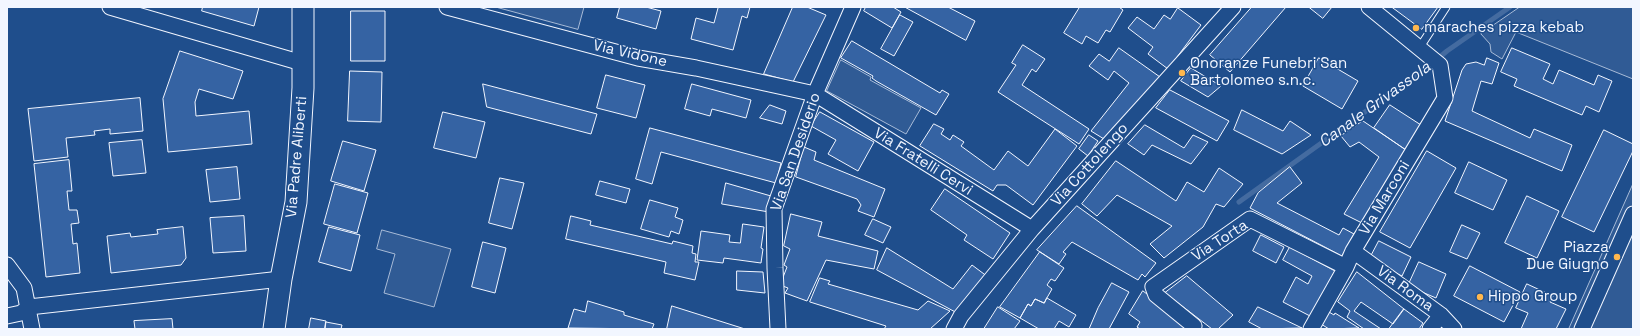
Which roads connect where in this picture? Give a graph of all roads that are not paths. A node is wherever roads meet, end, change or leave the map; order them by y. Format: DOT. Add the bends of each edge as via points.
graph roads {
  1 [pos="110,7"];
  2 [pos="303,7"];
  3 [pos="447,7"];
  4 [pos="853,7"];
  5 [pos="1233,7"];
  6 [pos="1369,7"];
  7 [pos="1446,7"];
  8 [pos="1420,47"];
  9 [pos="302,64"];
  10 [pos="815,94"];
  11 [pos="1633,214"];
  12 [pos="1032,229"];
  13 [pos="1353,251"];
  14 [pos="7,265"];
  15 [pos="1346,267"];
  16 [pos="281,279"];
  17 [pos="29,307"];
  18 [pos="1441,315"];
  19 [pos="7,316"];
  20 [pos="32,329"];
  21 [pos="274,329"];
  22 [pos="778,329"];
  23 [pos="954,329"];
  24 [pos="1193,329"];
  25 [pos="1310,329"];
  26 [pos="1430,329"];
  27 [pos="1454,329"];
  28 [pos="1582,329"];
  1 -- 9 [label="street"];
  2 -- 9 [label="street, Via Padre Aliberti"];
  3 -- 10 [label="street, Via Vidone" via="638,58"];
  4 -- 10 [label="street, Via San Desiderio"];
  5 -- 12 [label="street, Via Cottolengo"];
  6 -- 8 [label="street"];
  7 -- 8 [label="lane"];
  8 -- 13 [label="street, Via Marconi" via="1437,62 1445,98"];
  9 -- 16 [label="street, Via Padre Aliberti" via="303,88 296,202"];
  10 -- 12 [label="street, Via Fratelli Cervi"];
  10 -- 22 [label="street, Via San Desiderio" via="774,209"];
  11 -- 28 [label="street"];
  12 -- 23 [label="street, Via Cottolengo" via="961,316"];
  13 -- 15 [label="street, Via Marconi"];
  13 -- 18 [label="street, Via Roma"];
  14 -- 17 [label="street" via="24,288"];
  15 -- 24 [label="street, Via Torta" via="1250,219 1153,287 1156,294 1194,326"];
  15 -- 25 [label="street, Via Marconi"];
  16 -- 17 [label="street"];
  16 -- 21 [label="street, Via Padre Aliberti"];
  17 -- 19 [label="street" via="21,313"];
  17 -- 20 [label="street"];
  18 -- 26 [label="street"];
  18 -- 27 [label="street, Via Roma"];
}
